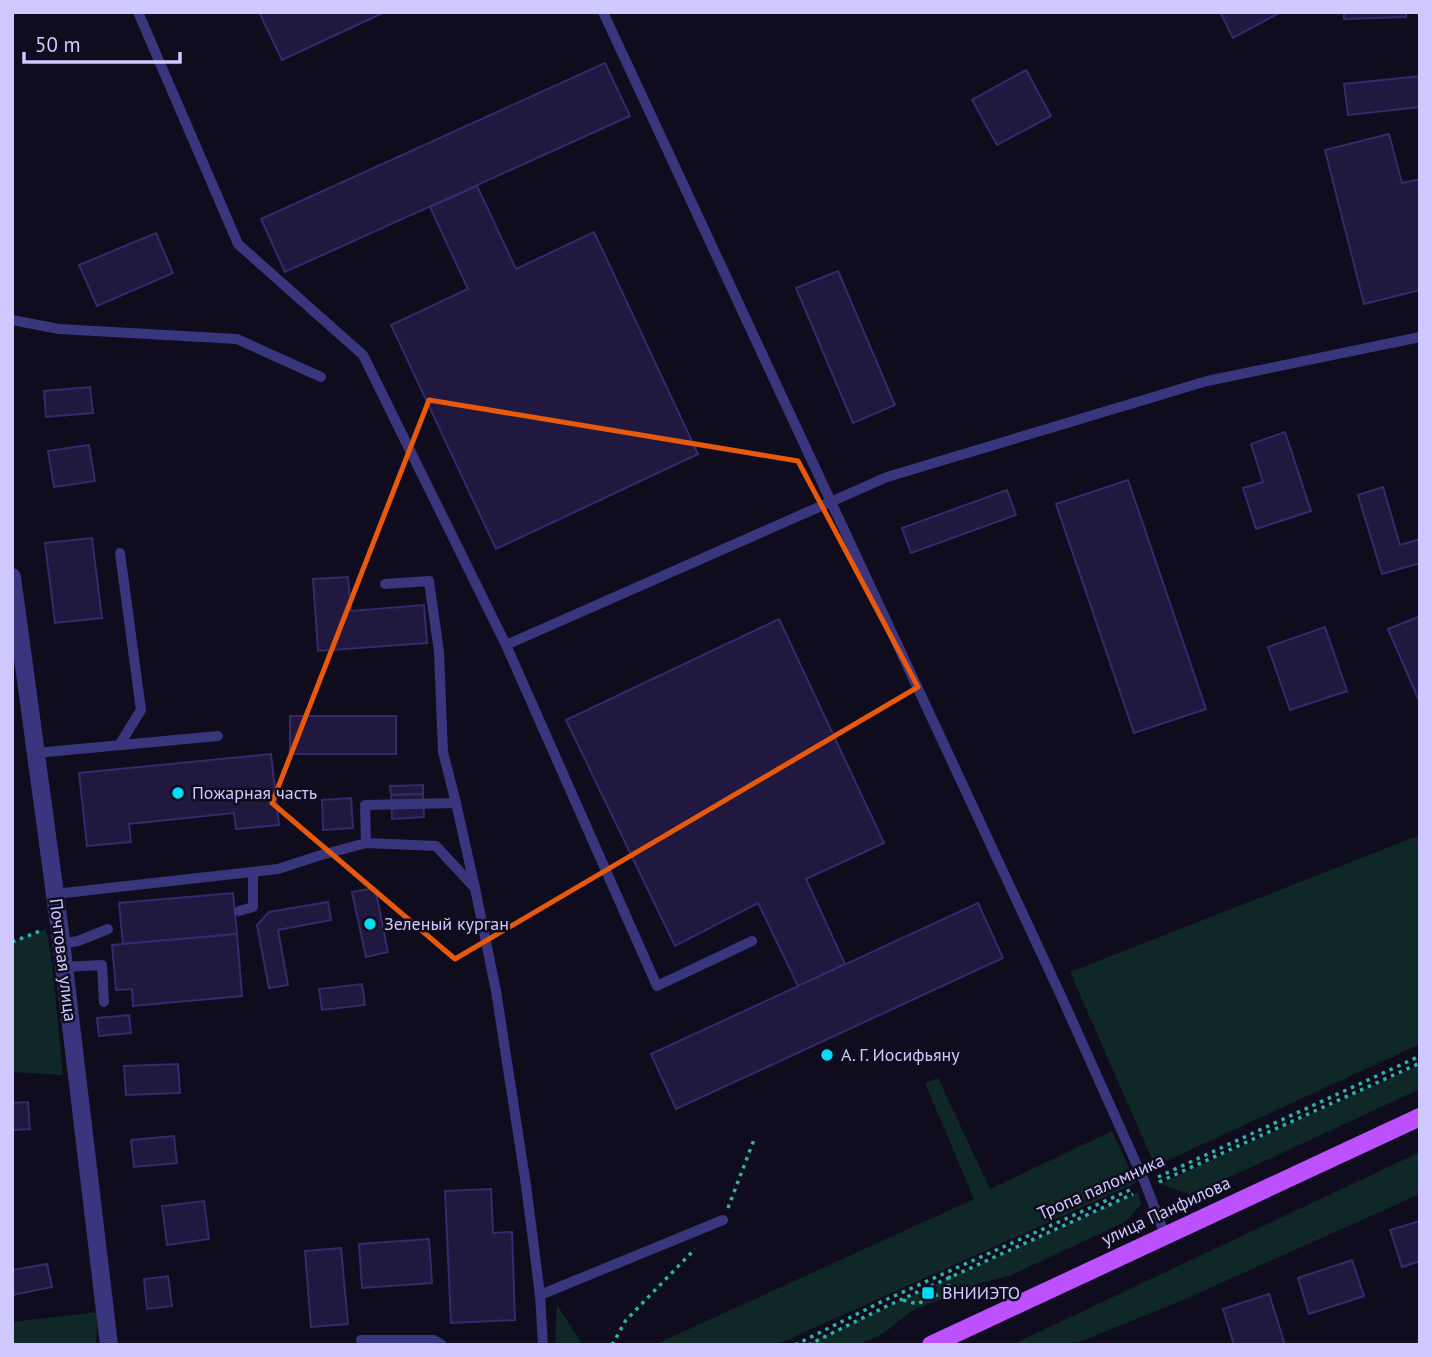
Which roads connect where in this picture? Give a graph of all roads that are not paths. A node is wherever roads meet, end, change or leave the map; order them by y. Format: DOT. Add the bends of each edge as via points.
graph roads {
  1 [pos="138,12"];
  2 [pos="603,12"];
  3 [pos="12,320"];
  4 [pos="1420,337"];
  5 [pos="321,377"];
  6 [pos="830,502"];
  7 [pos="120,553"];
  8 [pos="12,577"];
  9 [pos="385,584"];
  10 [pos="506,645"];
  11 [pos="218,736"];
  12 [pos="120,744"];
  13 [pos="36,753"];
  14 [pos="456,803"];
  15 [pos="366,844"];
  16 [pos="253,872"];
  17 [pos="475,888"];
  18 [pos="55,894"];
  19 [pos="239,911"];
  20 [pos="108,929"];
  21 [pos="752,941"];
  22 [pos="61,944"];
  23 [pos="64,967"];
  24 [pos="103,1002"];
  25 [pos="1420,1117"];
  26 [pos="723,1220"];
  27 [pos="1165,1235"];
  28 [pos="540,1296"];
  29 [pos="361,1340"];
  30 [pos="109,1345"];
  31 [pos="442,1345"];
  32 [pos="544,1345"];
  33 [pos="931,1345"];
  1 -- 10 [label="lane" via="238,244 363,355"];
  2 -- 6 [label="lane"];
  3 -- 5 [label="lane" via="59,329 237,338"];
  4 -- 6 [label="lane" via="1207,381 887,477"];
  6 -- 10 [label="lane"];
  6 -- 27 [label="lane" via="1062,998"];
  7 -- 12 [label="lane" via="141,710"];
  8 -- 13 [label="street, Почтовая улица"];
  9 -- 14 [label="lane" via="429,581 439,652 443,752"];
  10 -- 21 [label="lane" via="657,986"];
  11 -- 12 [label="lane"];
  12 -- 13 [label="lane"];
  13 -- 18 [label="street, Почтовая улица"];
  14 -- 15 [label="lane" via="365,805"];
  14 -- 17 [label="lane"];
  15 -- 16 [label="lane"];
  15 -- 17 [label="lane" via="436,846"];
  16 -- 18 [label="lane"];
  16 -- 19 [label="lane" via="253,907"];
  17 -- 28 [label="lane" via="496,991"];
  18 -- 22 [label="street, Почтовая улица"];
  20 -- 22 [label="lane"];
  22 -- 23 [label="street, Почтовая улица"];
  23 -- 24 [label="lane" via="102,965"];
  23 -- 30 [label="street, Почтовая улица"];
  25 -- 27 [label="main road, улица Панфилова"];
  26 -- 28 [label="lane"];
  27 -- 33 [label="main road, улица Панфилова"];
  28 -- 32 [label="lane"];
  29 -- 31 [label="lane" via="434,1340"];
}
